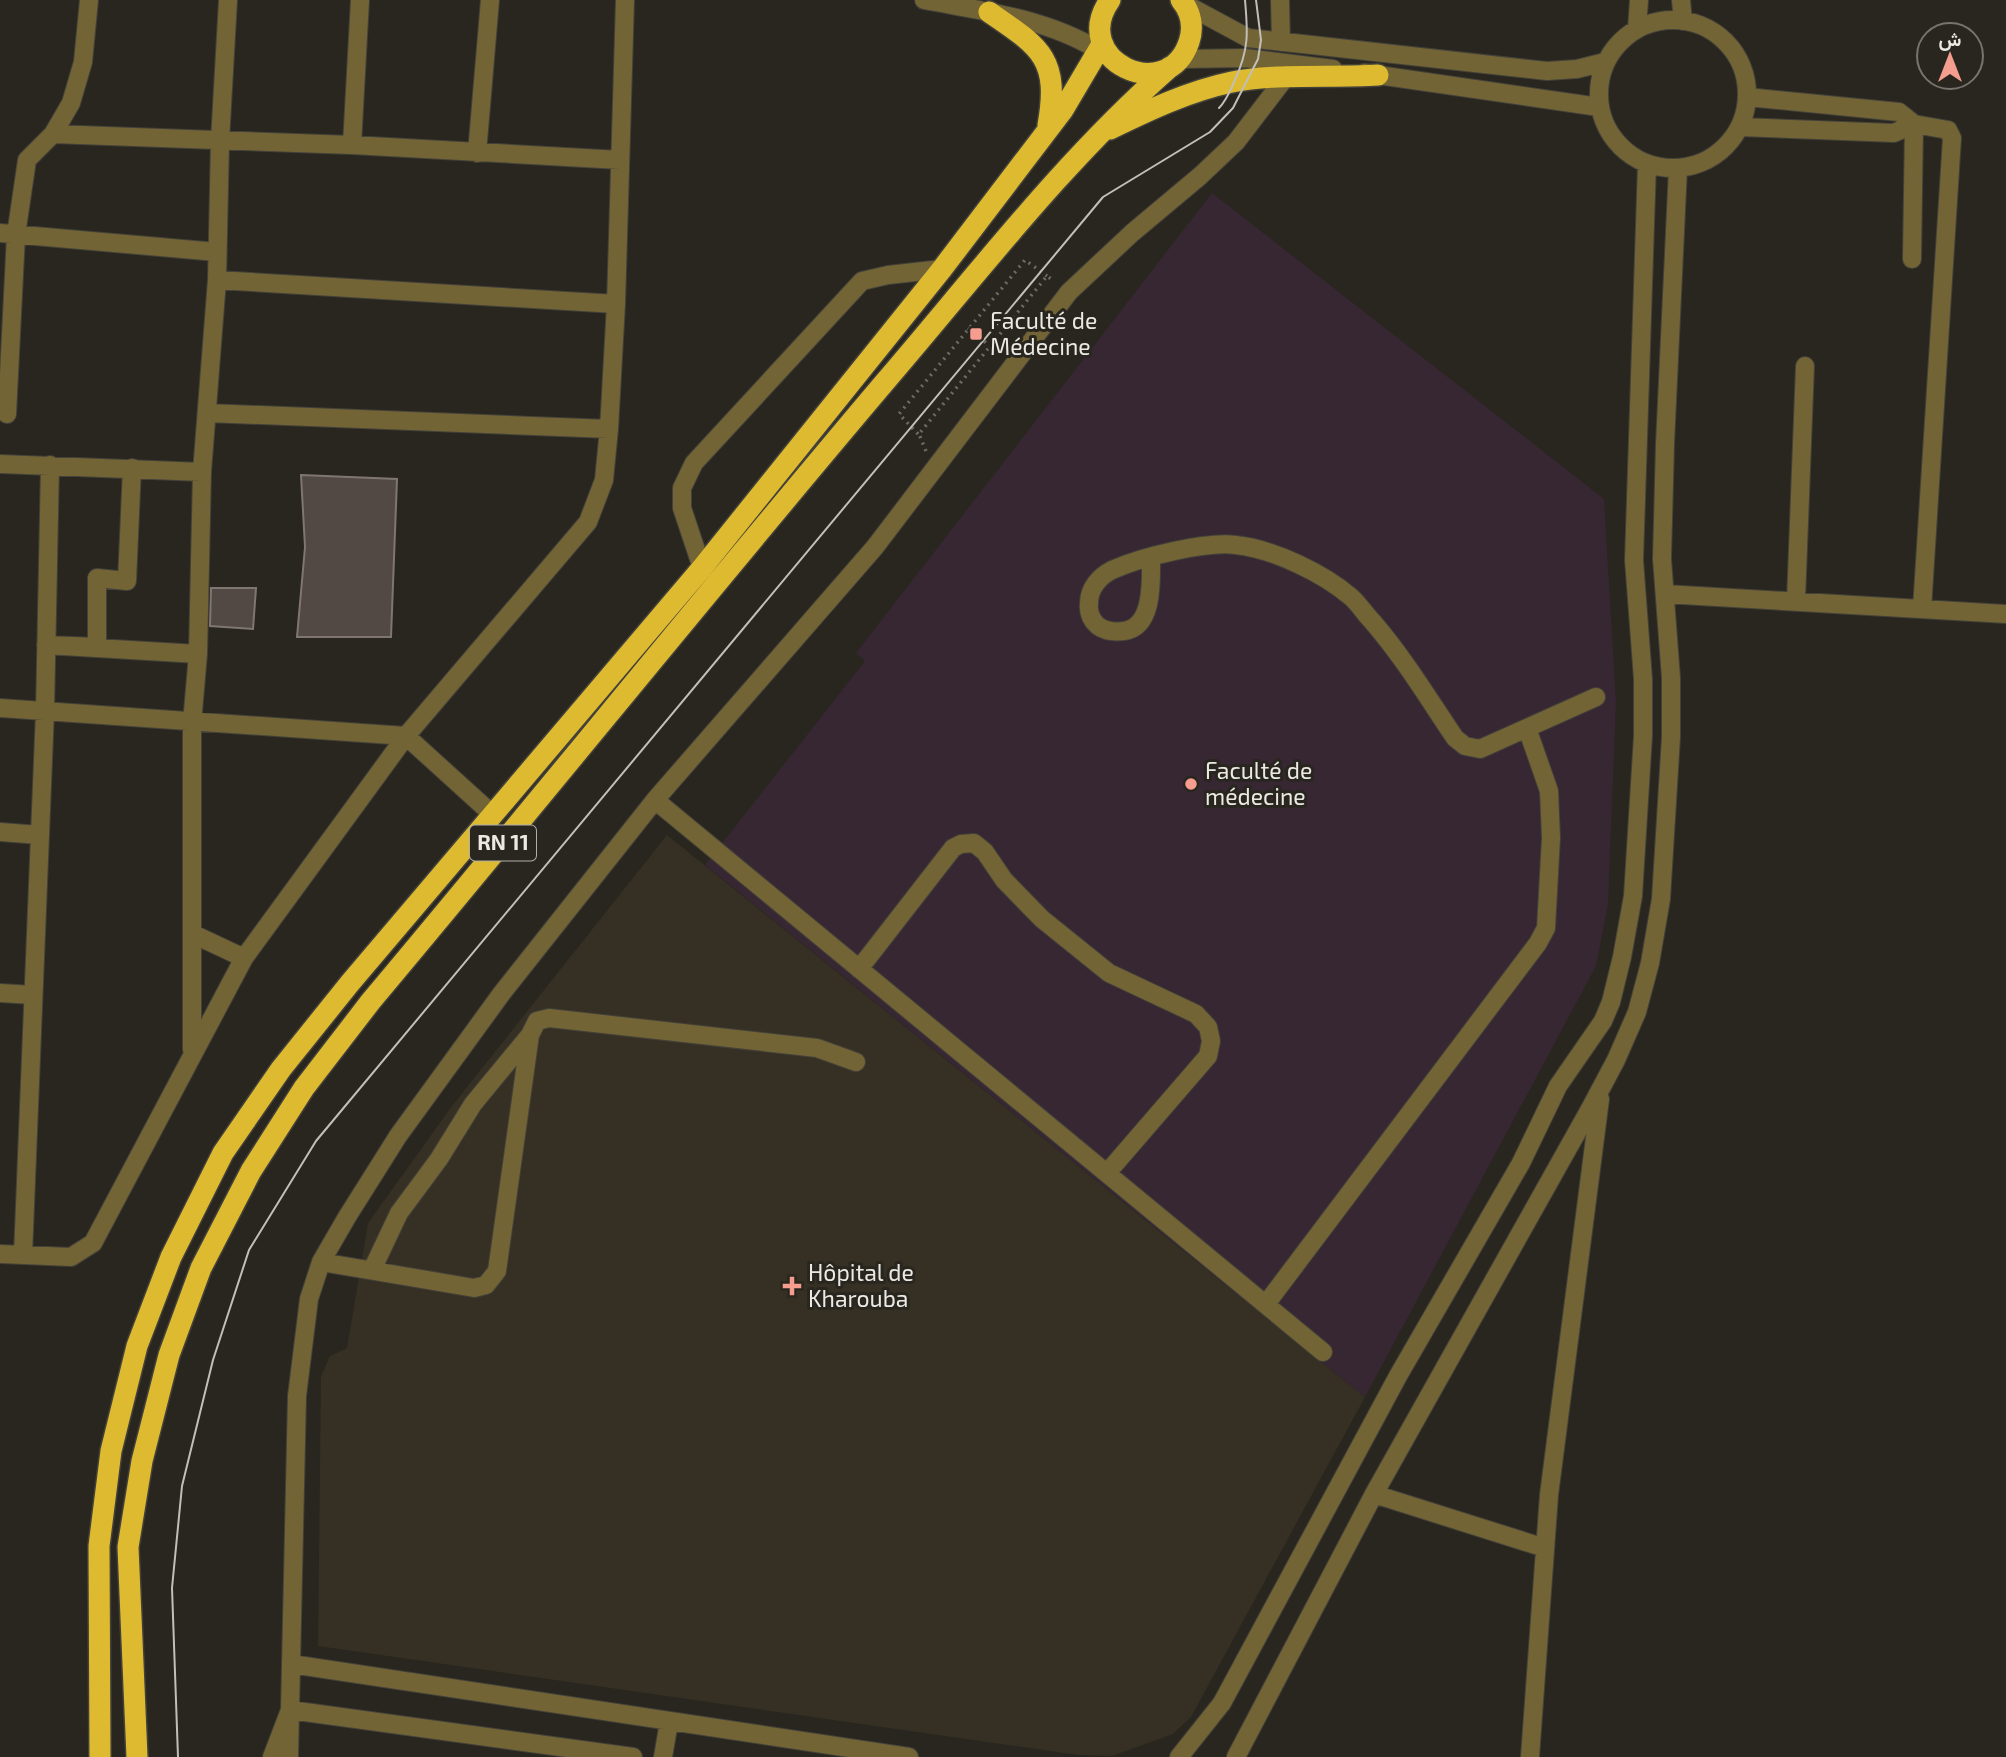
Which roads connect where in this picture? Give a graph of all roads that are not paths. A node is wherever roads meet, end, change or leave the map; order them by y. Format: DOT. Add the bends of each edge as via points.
graph roads {
  1 [pos="89,0"];
  2 [pos="228,0"];
  3 [pos="360,0"];
  4 [pos="490,0"];
  5 [pos="625,0"];
  6 [pos="924,0"];
  7 [pos="1110,0"];
  8 [pos="1280,0"];
  9 [pos="1639,0"];
  10 [pos="1681,0"];
  11 [pos="1183,2"];
  12 [pos="989,12"];
  13 [pos="1683,21"];
  14 [pos="1637,29"];
  15 [pos="1281,42"];
  16 [pos="1105,51"];
  17 [pos="1605,62"];
  18 [pos="1175,63"];
  19 [pos="1378,75"];
  20 [pos="1285,78"];
  21 [pos="1747,97"];
  22 [pos="1599,107"];
  23 [pos="1914,124"];
  24 [pos="1740,127"];
  25 [pos="1047,131"];
  26 [pos="53,134"];
  27 [pos="1099,135"];
  28 [pos="220,141"];
  29 [pos="352,145"];
  30 [pos="477,153"];
  31 [pos="620,160"];
  32 [pos="1647,164"];
  33 [pos="1678,168"];
  34 [pos="8,234"];
  35 [pos="217,252"];
  36 [pos="1912,259"];
  37 [pos="943,269"];
  38 [pos="218,280"];
  39 [pos="616,304"];
  40 [pos="1805,366"];
  41 [pos="208,413"];
  42 [pos="7,414"];
  43 [pos="609,429"];
  44 [pos="0,464"];
  45 [pos="50,464"];
  46 [pos="132,468"];
  47 [pos="202,472"];
  48 [pos="1151,558"];
  49 [pos="702,568"];
  50 [pos="1665,594"];
  51 [pos="1796,600"];
  52 [pos="1922,609"];
  53 [pos="2006,614"];
  54 [pos="46,645"];
  55 [pos="198,654"];
  56 [pos="1596,697"];
  57 [pos="0,708"];
  58 [pos="45,711"];
  59 [pos="192,723"];
  60 [pos="1527,728"];
  61 [pos="406,736"];
  62 [pos="655,800"];
  63 [pos="492,814"];
  64 [pos="0,832"];
  65 [pos="40,835"];
  66 [pos="193,934"];
  67 [pos="244,958"];
  68 [pos="859,969"];
  69 [pos="0,993"];
  70 [pos="33,995"];
  71 [pos="530,1035"];
  72 [pos="1588,1043"];
  73 [pos="192,1053"];
  74 [pos="1616,1060"];
  75 [pos="856,1062"];
  76 [pos="1601,1088"];
  77 [pos="1107,1173"];
  78 [pos="0,1254"];
  79 [pos="23,1255"];
  80 [pos="321,1262"];
  81 [pos="372,1270"];
  82 [pos="1266,1304"];
  83 [pos="1323,1352"];
  84 [pos="1374,1494"];
  85 [pos="1545,1548"];
  86 [pos="291,1664"];
  87 [pos="290,1710"];
  88 [pos="669,1723"];
  89 [pos="100,1757"];
  90 [pos="136,1757"];
  91 [pos="272,1757"];
  92 [pos="289,1757"];
  93 [pos="633,1757"];
  94 [pos="663,1757"];
  95 [pos="909,1757"];
  96 [pos="1179,1757"];
  97 [pos="1236,1757"];
  98 [pos="1530,1757"];
  1 -- 26 [label="street" via="78,82"];
  2 -- 28 [label="street"];
  3 -- 29 [label="street"];
  4 -- 30 [label="street"];
  5 -- 31 [label="street"];
  6 -- 12 [label="street"];
  7 -- 16 [label="highway" via="1100,21"];
  8 -- 15 [label="street"];
  9 -- 14 [label="street"];
  10 -- 13 [label="street"];
  11 -- 15 [label="street" via="1248,38"];
  11 -- 18 [label="highway" via="1191,38"];
  12 -- 16 [label="street" via="1054,28"];
  12 -- 25 [label="highway" via="1025,37 1044,59 1053,86"];
  13 -- 14 [label="street" via="1667,20"];
  13 -- 21 [label="street" via="1698,24 1724,41 1742,66"];
  14 -- 17 [label="street"];
  15 -- 17 [label="street" via="1547,71"];
  16 -- 18 [label="highway" via="1133,72 1146,74"];
  16 -- 25 [label="highway, RN 11"];
  17 -- 22 [label="street"];
  18 -- 19 [label="street" via="1245,58"];
  18 -- 27 [label="highway, RN 11"];
  19 -- 20 [label="highway"];
  19 -- 22 [label="street"];
  20 -- 27 [label="highway" via="1234,82 1200,91"];
  20 -- 62 [label="street" via="1236,142 1069,292 875,547"];
  21 -- 23 [label="street" via="1899,112"];
  21 -- 24 [label="street"];
  22 -- 32 [label="street" via="1616,142"];
  23 -- 24 [label="street" via="1894,132"];
  23 -- 36 [label="street"];
  23 -- 52 [label="street" via="1948,130 1952,138"];
  24 -- 33 [label="street" via="1714,155"];
  25 -- 37 [label="highway, RN 11"];
  26 -- 28 [label="street"];
  26 -- 34 [label="street" via="27,160"];
  27 -- 90 [label="highway, RN 11" via="793,491 371,1001 304,1088 251,1171 201,1268 169,1355 142,1461 128,1547"];
  28 -- 29 [label="street"];
  28 -- 35 [label="street"];
  29 -- 30 [label="street"];
  30 -- 31 [label="street"];
  31 -- 39 [label="street"];
  32 -- 33 [label="street"];
  32 -- 72 [label="street" via="1634,560 1643,679 1640,794 1633,896 1622,957 1611,1002"];
  33 -- 50 [label="street" via="1665,444"];
  34 -- 35 [label="street"];
  34 -- 42 [label="street"];
  35 -- 38 [label="street"];
  37 -- 49 [label="highway, RN 11"];
  37 -- 49 [label="street" via="862,281 694,463 682,488 682,508"];
  38 -- 39 [label="street"];
  38 -- 41 [label="street"];
  39 -- 43 [label="street"];
  40 -- 51 [label="street"];
  41 -- 43 [label="street"];
  41 -- 47 [label="street"];
  43 -- 61 [label="street" via="604,480 589,522"];
  44 -- 45 [label="street"];
  45 -- 46 [label="street"];
  45 -- 54 [label="street"];
  46 -- 47 [label="street"];
  46 -- 54 [label="street" via="127,581 97,578 97,647"];
  47 -- 55 [label="street"];
  48 -- 48 [label="street" via="1111,571 1095,584 1088,605 1099,626 1112,632 1135,627 1150,595"];
  48 -- 60 [label="street" via="1205,544 1272,553 1351,597 1397,650 1455,738 1465,746 1480,750"];
  49 -- 63 [label="highway, RN 11"];
  50 -- 51 [label="street"];
  50 -- 74 [label="street" via="1671,737 1661,899 1637,1012"];
  51 -- 52 [label="street"];
  52 -- 53 [label="street"];
  54 -- 55 [label="street"];
  54 -- 58 [label="street"];
  55 -- 59 [label="street"];
  56 -- 60 [label="street"];
  57 -- 58 [label="street"];
  58 -- 59 [label="street"];
  58 -- 65 [label="street"];
  59 -- 61 [label="street"];
  59 -- 66 [label="street"];
  60 -- 82 [label="street" via="1549,791 1546,928"];
  61 -- 63 [label="street"];
  61 -- 67 [label="street"];
  62 -- 68 [label="street"];
  62 -- 80 [label="street" via="502,993 398,1136"];
  63 -- 89 [label="highway, RN 11" via="281,1069 223,1153 171,1257 137,1346 111,1451 99,1546"];
  64 -- 65 [label="street"];
  65 -- 70 [label="street"];
  66 -- 67 [label="street"];
  66 -- 73 [label="street"];
  67 -- 73 [label="street"];
  68 -- 77 [label="street"];
  68 -- 77 [label="street" via="953,848 974,843 1042,919 1109,973 1196,1014 1208,1027 1208,1056"];
  69 -- 70 [label="street"];
  70 -- 79 [label="street"];
  71 -- 75 [label="street" via="537,1021 549,1018 817,1048"];
  71 -- 81 [label="street" via="473,1104 399,1213"];
  71 -- 81 [label="street" via="497,1271 486,1285 474,1288"];
  72 -- 74 [label="street"];
  72 -- 96 [label="street" via="1558,1086 1521,1163 1398,1376 1222,1703"];
  73 -- 79 [label="street" via="93,1243 71,1257"];
  74 -- 76 [label="street"];
  76 -- 84 [label="street"];
  76 -- 85 [label="street"];
  77 -- 82 [label="street"];
  78 -- 79 [label="street"];
  80 -- 81 [label="street"];
  80 -- 86 [label="street" via="309,1298 297,1396"];
  82 -- 83 [label="street"];
  84 -- 85 [label="street"];
  84 -- 97 [label="street"];
  85 -- 98 [label="street"];
  86 -- 87 [label="street"];
  86 -- 88 [label="street"];
  87 -- 91 [label="street"];
  87 -- 92 [label="street"];
  87 -- 93 [label="street"];
  88 -- 94 [label="street"];
  88 -- 95 [label="street"];
}
